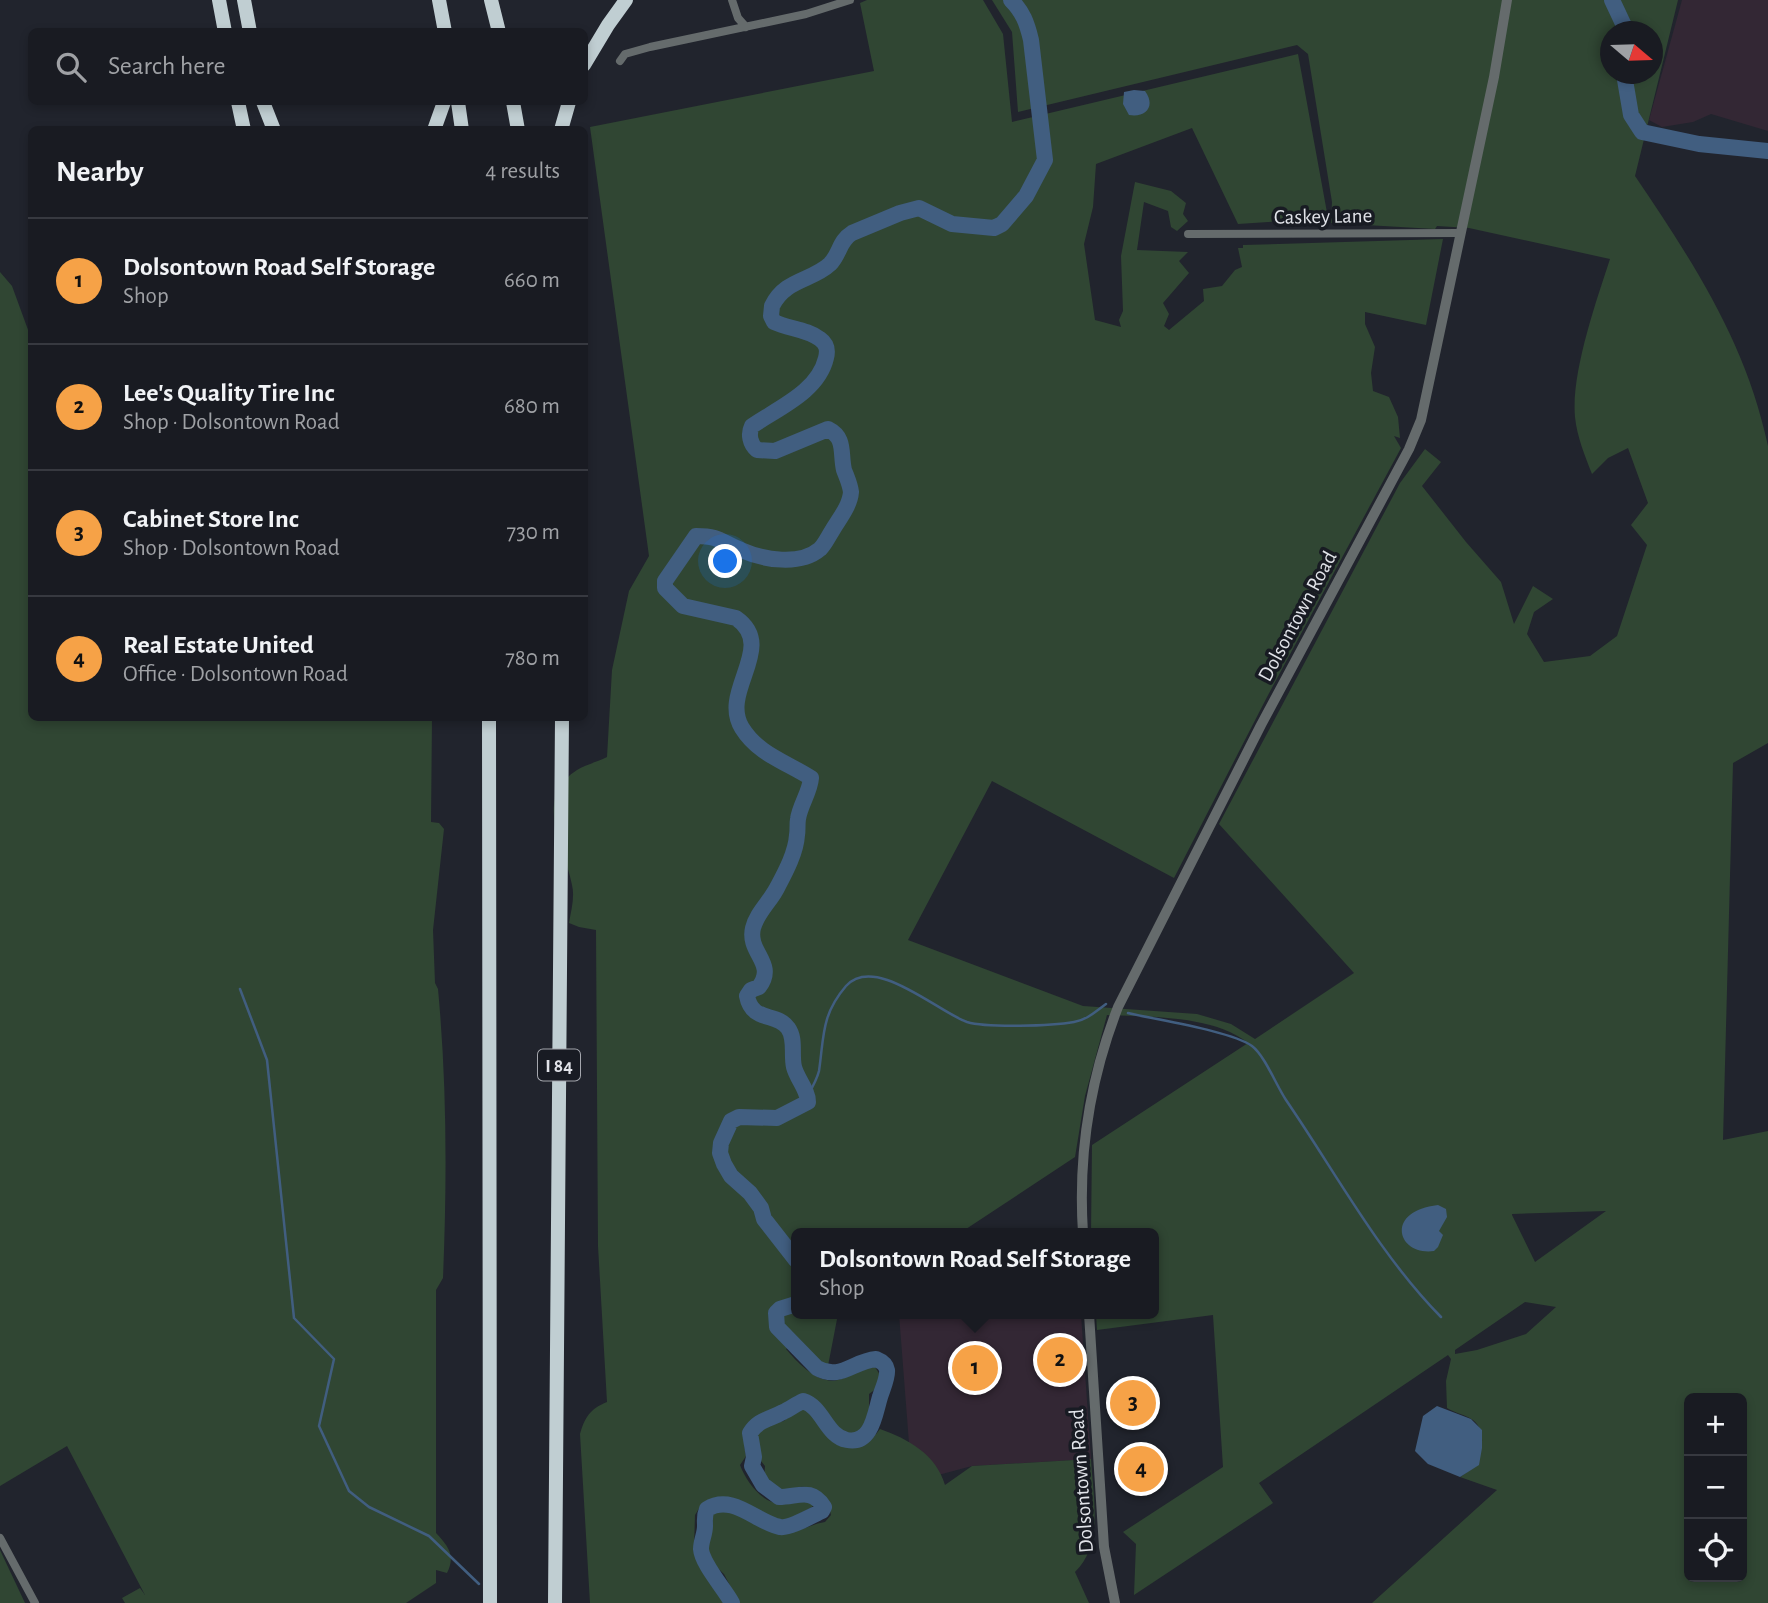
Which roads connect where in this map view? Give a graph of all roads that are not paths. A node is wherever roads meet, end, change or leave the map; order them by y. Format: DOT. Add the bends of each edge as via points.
graph roads {
  1 [pos="219,0"];
  2 [pos="244,0"];
  3 [pos="439,0"];
  4 [pos="491,0"];
  5 [pos="626,0"];
  6 [pos="732,0"];
  7 [pos="850,0"];
  8 [pos="1507,0"];
  9 [pos="746,27"];
  10 [pos="224,28"];
  11 [pos="249,28"];
  12 [pos="442,28"];
  13 [pos="498,28"];
  14 [pos="588,58"];
  15 [pos="620,61"];
  16 [pos="239,105"];
  17 [pos="264,105"];
  18 [pos="443,105"];
  19 [pos="458,105"];
  20 [pos="514,105"];
  21 [pos="568,105"];
  22 [pos="243,126"];
  23 [pos="272,126"];
  24 [pos="435,126"];
  25 [pos="461,126"];
  26 [pos="517,126"];
  27 [pos="562,126"];
  28 [pos="1460,233"];
  29 [pos="1188,234"];
  30 [pos="482,721"];
  31 [pos="489,721"];
  32 [pos="562,721"];
  33 [pos="489,768"];
  34 [pos="1083,1228"];
  35 [pos="1088,1319"];
  36 [pos="0,1538"];
  37 [pos="35,1603"];
  38 [pos="490,1603"];
  39 [pos="555,1603"];
  40 [pos="1115,1603"];
  1 -- 10 [label="highway"];
  2 -- 11 [label="highway"];
  3 -- 12 [label="highway"];
  4 -- 13 [label="highway"];
  5 -- 14 [label="highway"];
  6 -- 9 [label="street"];
  7 -- 9 [label="street"];
  8 -- 28 [label="street, Dolsontown Road"];
  9 -- 15 [label="street" via="650,47 625,54"];
  16 -- 22 [label="highway"];
  17 -- 23 [label="highway"];
  18 -- 24 [label="highway"];
  19 -- 25 [label="highway"];
  20 -- 26 [label="highway"];
  21 -- 27 [label="highway"];
  28 -- 29 [label="street, Caskey Lane"];
  28 -- 34 [label="street, Dolsontown Road" via="1415,435 1130,978 1112,1022 1087,1129"];
  30 -- 33 [label="highway"];
  31 -- 33 [label="highway"];
  32 -- 39 [label="highway, I 84"];
  33 -- 38 [label="highway"];
  35 -- 40 [label="street, Dolsontown Road" via="1104,1547"];
  36 -- 37 [label="street"];
}
